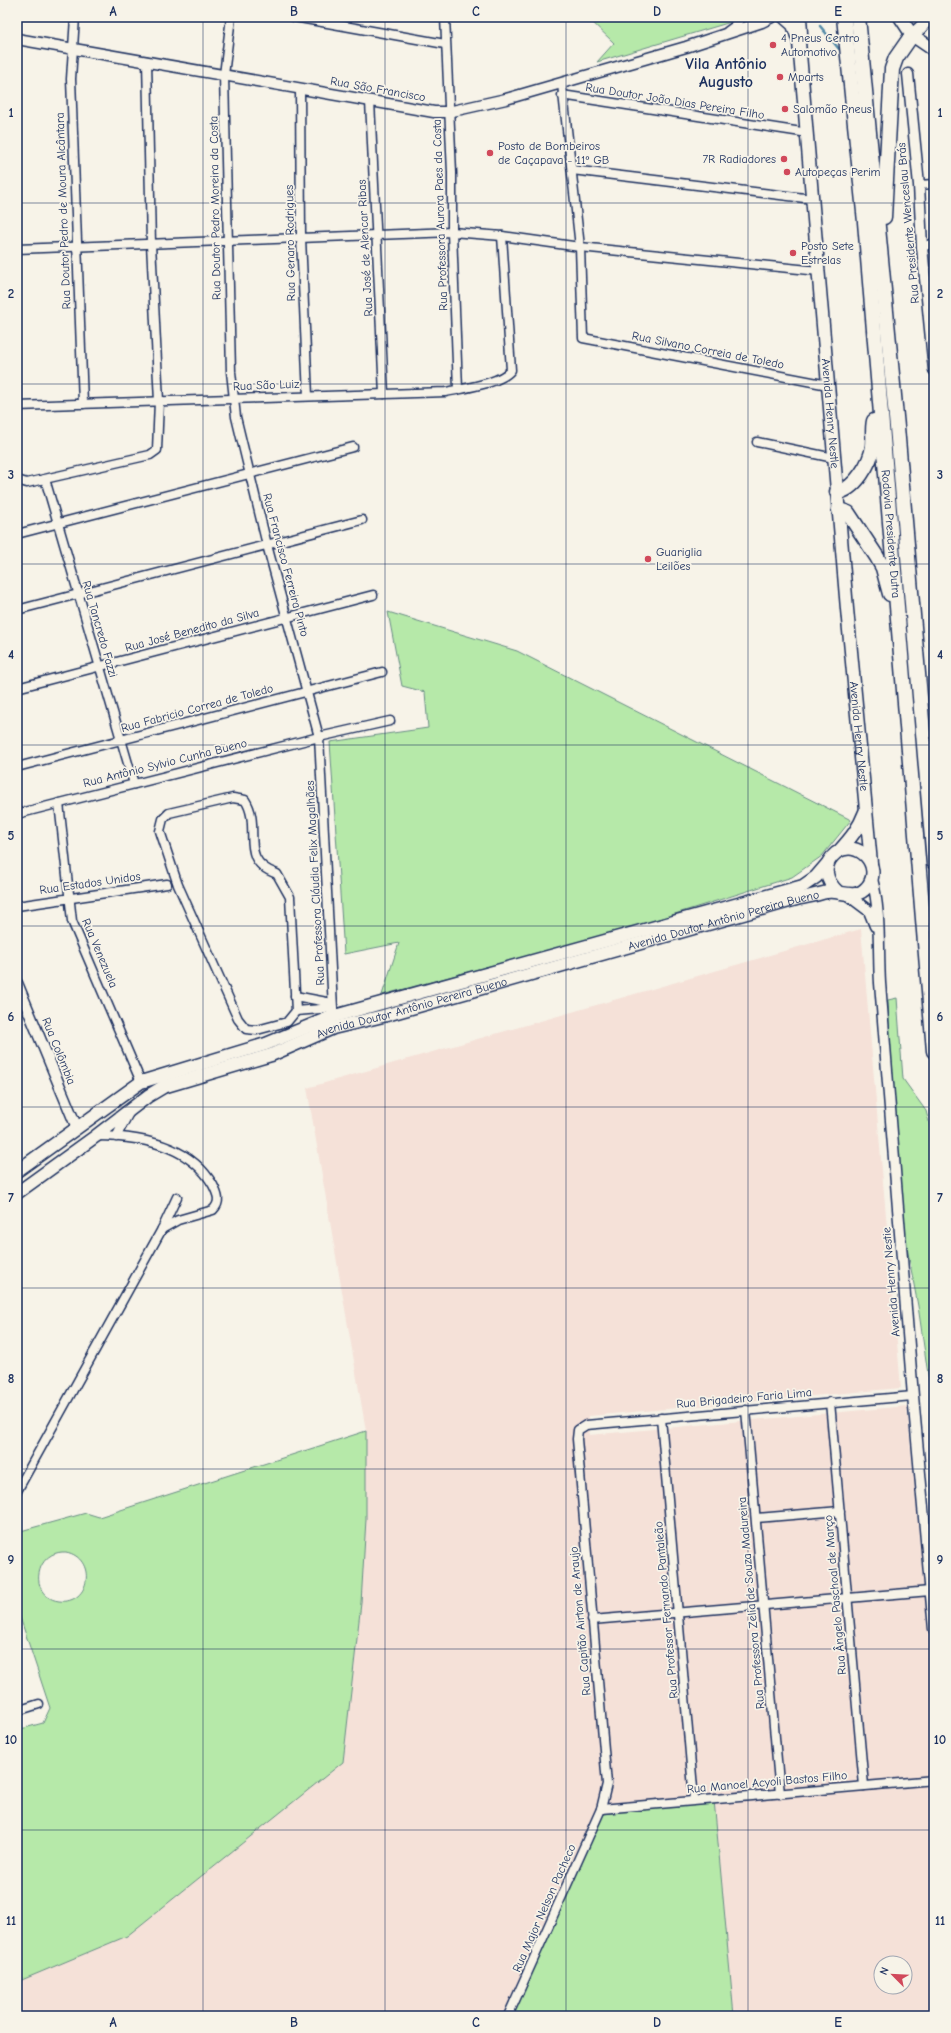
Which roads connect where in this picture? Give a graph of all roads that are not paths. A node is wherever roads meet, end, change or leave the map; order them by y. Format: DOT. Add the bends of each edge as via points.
graph roads {
  1 [pos="75,17"];
  2 [pos="231,17"];
  3 [pos="294,17"];
  4 [pos="445,17"];
  5 [pos="739,17"];
  6 [pos="772,17"];
  7 [pos="784,17"];
  8 [pos="800,17"];
  9 [pos="806,17"];
  10 [pos="844,17"];
  11 [pos="858,17"];
  12 [pos="900,17"];
  13 [pos="930,17"];
  14 [pos="728,32"];
  15 [pos="912,35"];
  16 [pos="800,37"];
  17 [pos="17,39"];
  18 [pos="445,44"];
  19 [pos="72,48"];
  20 [pos="934,50"];
  21 [pos="147,61"];
  22 [pos="908,74"];
  23 [pos="224,75"];
  24 [pos="562,84"];
  25 [pos="300,89"];
  26 [pos="562,95"];
  27 [pos="370,101"];
  28 [pos="448,112"];
  29 [pos="808,133"];
  30 [pos="572,170"];
  31 [pos="934,184"];
  32 [pos="919,186"];
  33 [pos="813,199"];
  34 [pos="452,232"];
  35 [pos="376,235"];
  36 [pos="502,236"];
  37 [pos="301,238"];
  38 [pos="227,241"];
  39 [pos="934,243"];
  40 [pos="151,244"];
  41 [pos="76,246"];
  42 [pos="580,247"];
  43 [pos="922,247"];
  44 [pos="17,249"];
  45 [pos="880,257"];
  46 [pos="820,271"];
  47 [pos="934,370"];
  48 [pos="828,385"];
  49 [pos="458,389"];
  50 [pos="384,394"];
  51 [pos="308,396"];
  52 [pos="879,397"];
  53 [pos="234,398"];
  54 [pos="159,401"];
  55 [pos="83,404"];
  56 [pos="17,406"];
  57 [pos="758,442"];
  58 [pos="353,447"];
  59 [pos="834,458"];
  60 [pos="250,474"];
  61 [pos="46,479"];
  62 [pos="17,480"];
  63 [pos="837,492"];
  64 [pos="839,510"];
  65 [pos="362,520"];
  66 [pos="58,523"];
  67 [pos="17,534"];
  68 [pos="267,545"];
  69 [pos="78,594"];
  70 [pos="373,595"];
  71 [pos="17,610"];
  72 [pos="287,617"];
  73 [pos="900,633"];
  74 [pos="98,667"];
  75 [pos="382,672"];
  76 [pos="17,688"];
  77 [pos="307,692"];
  78 [pos="390,721"];
  79 [pos="320,737"];
  80 [pos="121,740"];
  81 [pos="17,767"];
  82 [pos="134,784"];
  83 [pos="59,803"];
  84 [pos="866,809"];
  85 [pos="17,814"];
  86 [pos="839,851"];
  87 [pos="934,862"];
  88 [pos="828,863"];
  89 [pos="871,863"];
  90 [pos="872,879"];
  91 [pos="167,884"];
  92 [pos="843,894"];
  93 [pos="69,899"];
  94 [pos="17,906"];
  95 [pos="877,933"];
  96 [pos="17,983"];
  97 [pos="295,996"];
  98 [pos="296,1011"];
  99 [pos="332,1014"];
  100 [pos="934,1051"];
  101 [pos="141,1082"];
  102 [pos="131,1109"];
  103 [pos="76,1128"];
  104 [pos="116,1137"];
  105 [pos="89,1141"];
  106 [pos="17,1171"];
  107 [pos="17,1193"];
  108 [pos="178,1197"];
  109 [pos="162,1229"];
  110 [pos="913,1396"];
  111 [pos="830,1402"];
  112 [pos="746,1410"];
  113 [pos="661,1418"];
  114 [pos="578,1430"];
  115 [pos="17,1491"];
  116 [pos="840,1511"];
  117 [pos="756,1518"];
  118 [pos="930,1591"];
  119 [pos="847,1598"];
  120 [pos="763,1605"];
  121 [pos="678,1612"];
  122 [pos="592,1620"];
  123 [pos="934,1629"];
  124 [pos="39,1704"];
  125 [pos="17,1711"];
  126 [pos="934,1780"];
  127 [pos="864,1786"];
  128 [pos="780,1794"];
  129 [pos="694,1800"];
  130 [pos="601,1809"];
  131 [pos="508,2016"];
  1 -- 19 [label="street, Rua Doutor Pedro de Moura Alcântara"];
  2 -- 23 [label="street, Rua Doutor Pedro Moreira da Costa"];
  3 -- 18 [label="street"];
  4 -- 18 [label="street, Rua Professora Aurora Paes da Costa"];
  5 -- 14 [label="street" via="735,27"];
  6 -- 14 [label="street, Rua São Francisco"];
  7 -- 16 [label="main road" via="794,25"];
  8 -- 16 [label="main road, Avenida Henry Nestle"];
  9 -- 16 [label="main road"];
  10 -- 52 [label="highway, Rodovia Presidente Dutra" via="865,222"];
  11 -- 45 [label="highway, Rodovia Presidente Dutra"];
  12 -- 15 [label="main road"];
  13 -- 15 [label="main road"];
  14 -- 24 [label="street, Rua São Francisco"];
  15 -- 20 [label="main road"];
  15 -- 45 [label="highway" via="896,58 891,73"];
  16 -- 29 [label="main road, Avenida Henry Nestle"];
  17 -- 19 [label="street, Rua São Francisco"];
  18 -- 28 [label="street, Rua Professora Aurora Paes da Costa"];
  19 -- 21 [label="street, Rua São Francisco"];
  19 -- 41 [label="street, Rua Doutor Pedro de Moura Alcântara"];
  21 -- 23 [label="street, Rua São Francisco"];
  21 -- 40 [label="street"];
  22 -- 32 [label="street, Rua Presidente Wenceslau Brás"];
  23 -- 25 [label="street, Rua São Francisco"];
  23 -- 38 [label="street, Rua Doutor Pedro Moreira da Costa"];
  24 -- 26 [label="street"];
  24 -- 28 [label="street, Rua São Francisco"];
  25 -- 27 [label="street, Rua São Francisco"];
  25 -- 37 [label="street, Rua Genaro Rodrigues"];
  26 -- 29 [label="street, Rua Doutor João Dias Pereira Filho"];
  26 -- 30 [label="street"];
  27 -- 28 [label="street, Rua São Francisco"];
  27 -- 35 [label="street, Rua José de Alencar Ribas"];
  28 -- 34 [label="street, Rua Professora Aurora Paes da Costa"];
  29 -- 33 [label="main road, Avenida Henry Nestle"];
  30 -- 33 [label="street"];
  30 -- 42 [label="street"];
  31 -- 32 [label="street"];
  32 -- 43 [label="street, Rua Presidente Wenceslau Brás"];
  33 -- 46 [label="main road, Avenida Henry Nestle"];
  34 -- 35 [label="street"];
  34 -- 36 [label="street"];
  34 -- 49 [label="street, Rua Professora Aurora Paes da Costa"];
  35 -- 37 [label="street"];
  35 -- 50 [label="street, Rua José de Alencar Ribas"];
  36 -- 42 [label="street"];
  36 -- 49 [label="street, Rua São Luiz" via="511,370 506,375 490,381"];
  37 -- 38 [label="street"];
  37 -- 51 [label="street, Rua Genaro Rodrigues"];
  38 -- 40 [label="street"];
  38 -- 53 [label="street, Rua Doutor Pedro Moreira da Costa"];
  39 -- 43 [label="street"];
  40 -- 41 [label="street"];
  40 -- 54 [label="street"];
  41 -- 44 [label="street"];
  41 -- 55 [label="street, Rua Doutor Pedro de Moura Alcântara"];
  42 -- 46 [label="street"];
  42 -- 48 [label="street, Rua Silvano Correia de Toledo" via="583,338"];
  43 -- 47 [label="street, Rua Presidente Wenceslau Brás"];
  45 -- 87 [label="highway, Rodovia Presidente Dutra" via="898,434"];
  46 -- 48 [label="main road, Avenida Henry Nestle"];
  48 -- 59 [label="main road, Avenida Henry Nestle"];
  49 -- 50 [label="street, Rua São Luiz" via="446,392"];
  50 -- 51 [label="street, Rua São Luiz"];
  51 -- 53 [label="street, Rua São Luiz"];
  52 -- 63 [label="highway" via="869,459 861,474 846,489"];
  52 -- 73 [label="highway, Rodovia Presidente Dutra"];
  53 -- 54 [label="street, Rua São Luiz"];
  53 -- 60 [label="street, Rua Francisco Ferreira Pinto"];
  54 -- 55 [label="street, Rua São Luiz"];
  54 -- 61 [label="street" via="156,450 150,455"];
  55 -- 56 [label="street, Rua São Luiz"];
  57 -- 59 [label="street"];
  58 -- 60 [label="street"];
  59 -- 63 [label="main road, Avenida Henry Nestle"];
  60 -- 66 [label="street"];
  60 -- 68 [label="street, Rua Francisco Ferreira Pinto"];
  61 -- 62 [label="street" via="27,484"];
  61 -- 66 [label="street, Rua Tancredo Fazzi"];
  63 -- 64 [label="main road, Avenida Henry Nestle"];
  64 -- 73 [label="highway" via="848,513 883,568"];
  64 -- 84 [label="main road, Avenida Henry Nestle"];
  65 -- 68 [label="street"];
  66 -- 67 [label="street"];
  66 -- 69 [label="street, Rua Tancredo Fazzi"];
  68 -- 69 [label="street"];
  68 -- 72 [label="street, Rua Francisco Ferreira Pinto"];
  69 -- 71 [label="street"];
  69 -- 74 [label="street, Rua Tancredo Fazzi"];
  70 -- 72 [label="street, Rua José Benedito da Silva"];
  72 -- 74 [label="street, Rua José Benedito da Silva"];
  72 -- 77 [label="street, Rua Francisco Ferreira Pinto"];
  73 -- 100 [label="highway, Rodovia Presidente Dutra"];
  74 -- 76 [label="street, Rua José Benedito da Silva"];
  74 -- 80 [label="street, Rua Tancredo Fazzi"];
  75 -- 77 [label="street, Rua Fabricio Correa de Toledo"];
  77 -- 79 [label="street, Rua Francisco Ferreira Pinto"];
  77 -- 80 [label="street, Rua Fabricio Correa de Toledo"];
  78 -- 79 [label="street, Rua Antônio Sylvio Cunha Bueno"];
  79 -- 82 [label="street, Rua Antônio Sylvio Cunha Bueno"];
  79 -- 99 [label="street, Rua Professora Cláudia Felix Magalhães"];
  80 -- 81 [label="street, Rua Fabricio Correa de Toledo"];
  80 -- 82 [label="street, Rua Tancredo Fazzi"];
  82 -- 83 [label="street, Rua Antônio Sylvio Cunha Bueno"];
  83 -- 85 [label="street, Rua Antônio Sylvio Cunha Bueno"];
  83 -- 93 [label="street, Rua Venezuela"];
  84 -- 86 [label="main road" via="860,825"];
  84 -- 89 [label="main road, Avenida Henry Nestle"];
  86 -- 88 [label="main road"];
  86 -- 89 [label="main road" via="848,848 858,850 866,855"];
  88 -- 92 [label="main road" via="826,874 830,884"];
  88 -- 99 [label="main road, Avenida Doutor Antônio Pereira Bueno" via="816,877 798,888"];
  89 -- 90 [label="main road"];
  90 -- 92 [label="main road" via="867,888 859,894"];
  90 -- 95 [label="street, Avenida Henry Nestie"];
  91 -- 93 [label="street, Rua Estados Unidos"];
  92 -- 95 [label="street" via="869,911"];
  92 -- 99 [label="main road, Avenida Doutor Antônio Pereira Bueno" via="828,892 800,898 383,1016"];
  93 -- 94 [label="street, Rua Estados Unidos"];
  93 -- 101 [label="street, Rua Venezuela" via="72,920"];
  95 -- 110 [label="street, Avenida Henry Nestie"];
  96 -- 103 [label="street, Rua Colômbia"];
  97 -- 98 [label="street"];
  97 -- 98 [label="street" via="290,897 277,874 264,870 254,857 251,810 245,800 233,798 169,813 163,819 160,831 178,885 238,1019 246,1029 258,1030 287,1022"];
  97 -- 99 [label="street"];
  98 -- 99 [label="street"];
  99 -- 101 [label="main road, Avenida Doutor Antônio Pereira Bueno" via="266,1044"];
  99 -- 102 [label="main road, Avenida Doutor Antônio Pereira Bueno" via="271,1055 163,1087"];
  101 -- 102 [label="main road" via="141,1097"];
  101 -- 103 [label="main road, Avenida Doutor Antônio Pereira Bueno"];
  102 -- 104 [label="street"];
  102 -- 105 [label="main road, Avenida Doutor Antônio Pereira Bueno"];
  103 -- 105 [label="main road" via="90,1130"];
  103 -- 105 [label="main road" via="73,1142"];
  103 -- 106 [label="main road, Avenida Doutor Antônio Pereira Bueno"];
  104 -- 105 [label="street"];
  104 -- 109 [label="street" via="162,1145 193,1160 218,1193 219,1202 212,1210 178,1220"];
  105 -- 107 [label="main road, Avenida Doutor Antônio Pereira Bueno"];
  108 -- 109 [label="street"];
  109 -- 115 [label="street"];
  110 -- 111 [label="street, Rua Brigadeiro Faria Lima"];
  110 -- 118 [label="street, Avenida Henry Nestie"];
  111 -- 112 [label="street, Rua Brigadeiro Faria Lima"];
  111 -- 116 [label="street, Rua Ângelo Paschoal de Março"];
  112 -- 113 [label="street, Rua Brigadeiro Faria Lima"];
  112 -- 117 [label="street, Rua Professora Zelia de Souza Madureira"];
  113 -- 114 [label="street, Rua Brigadeiro Faria Lima" via="586,1425"];
  113 -- 121 [label="street, Rua Professor Fernando Pantaleão"];
  114 -- 122 [label="street, Rua Capitão Airton de Araujo"];
  116 -- 117 [label="street"];
  116 -- 119 [label="street, Rua Ângelo Paschoal de Março"];
  117 -- 120 [label="street, Rua Professora Zelia de Souza Madureira"];
  118 -- 119 [label="street"];
  118 -- 123 [label="street, Avenida Henry Nestie"];
  119 -- 120 [label="street"];
  119 -- 127 [label="street, Rua Ângelo Paschoal de Março"];
  120 -- 121 [label="street"];
  120 -- 128 [label="street, Rua Professora Zelia de Souza Madureira"];
  121 -- 122 [label="street"];
  121 -- 129 [label="street, Rua Professor Fernando Pantaleão"];
  122 -- 130 [label="street, Rua Capitão Airton de Araujo" via="606,1784"];
  124 -- 125 [label="street"];
  126 -- 127 [label="street, Rua Manoel Acyoli Bastos Filho"];
  127 -- 128 [label="street, Rua Manoel Acyoli Bastos Filho"];
  128 -- 129 [label="street, Rua Manoel Acyoli Bastos Filho"];
  129 -- 130 [label="street, Rua Manoel Acyoli Bastos Filho"];
  130 -- 131 [label="street, Rua Major Nelson Pacheco"];
}
